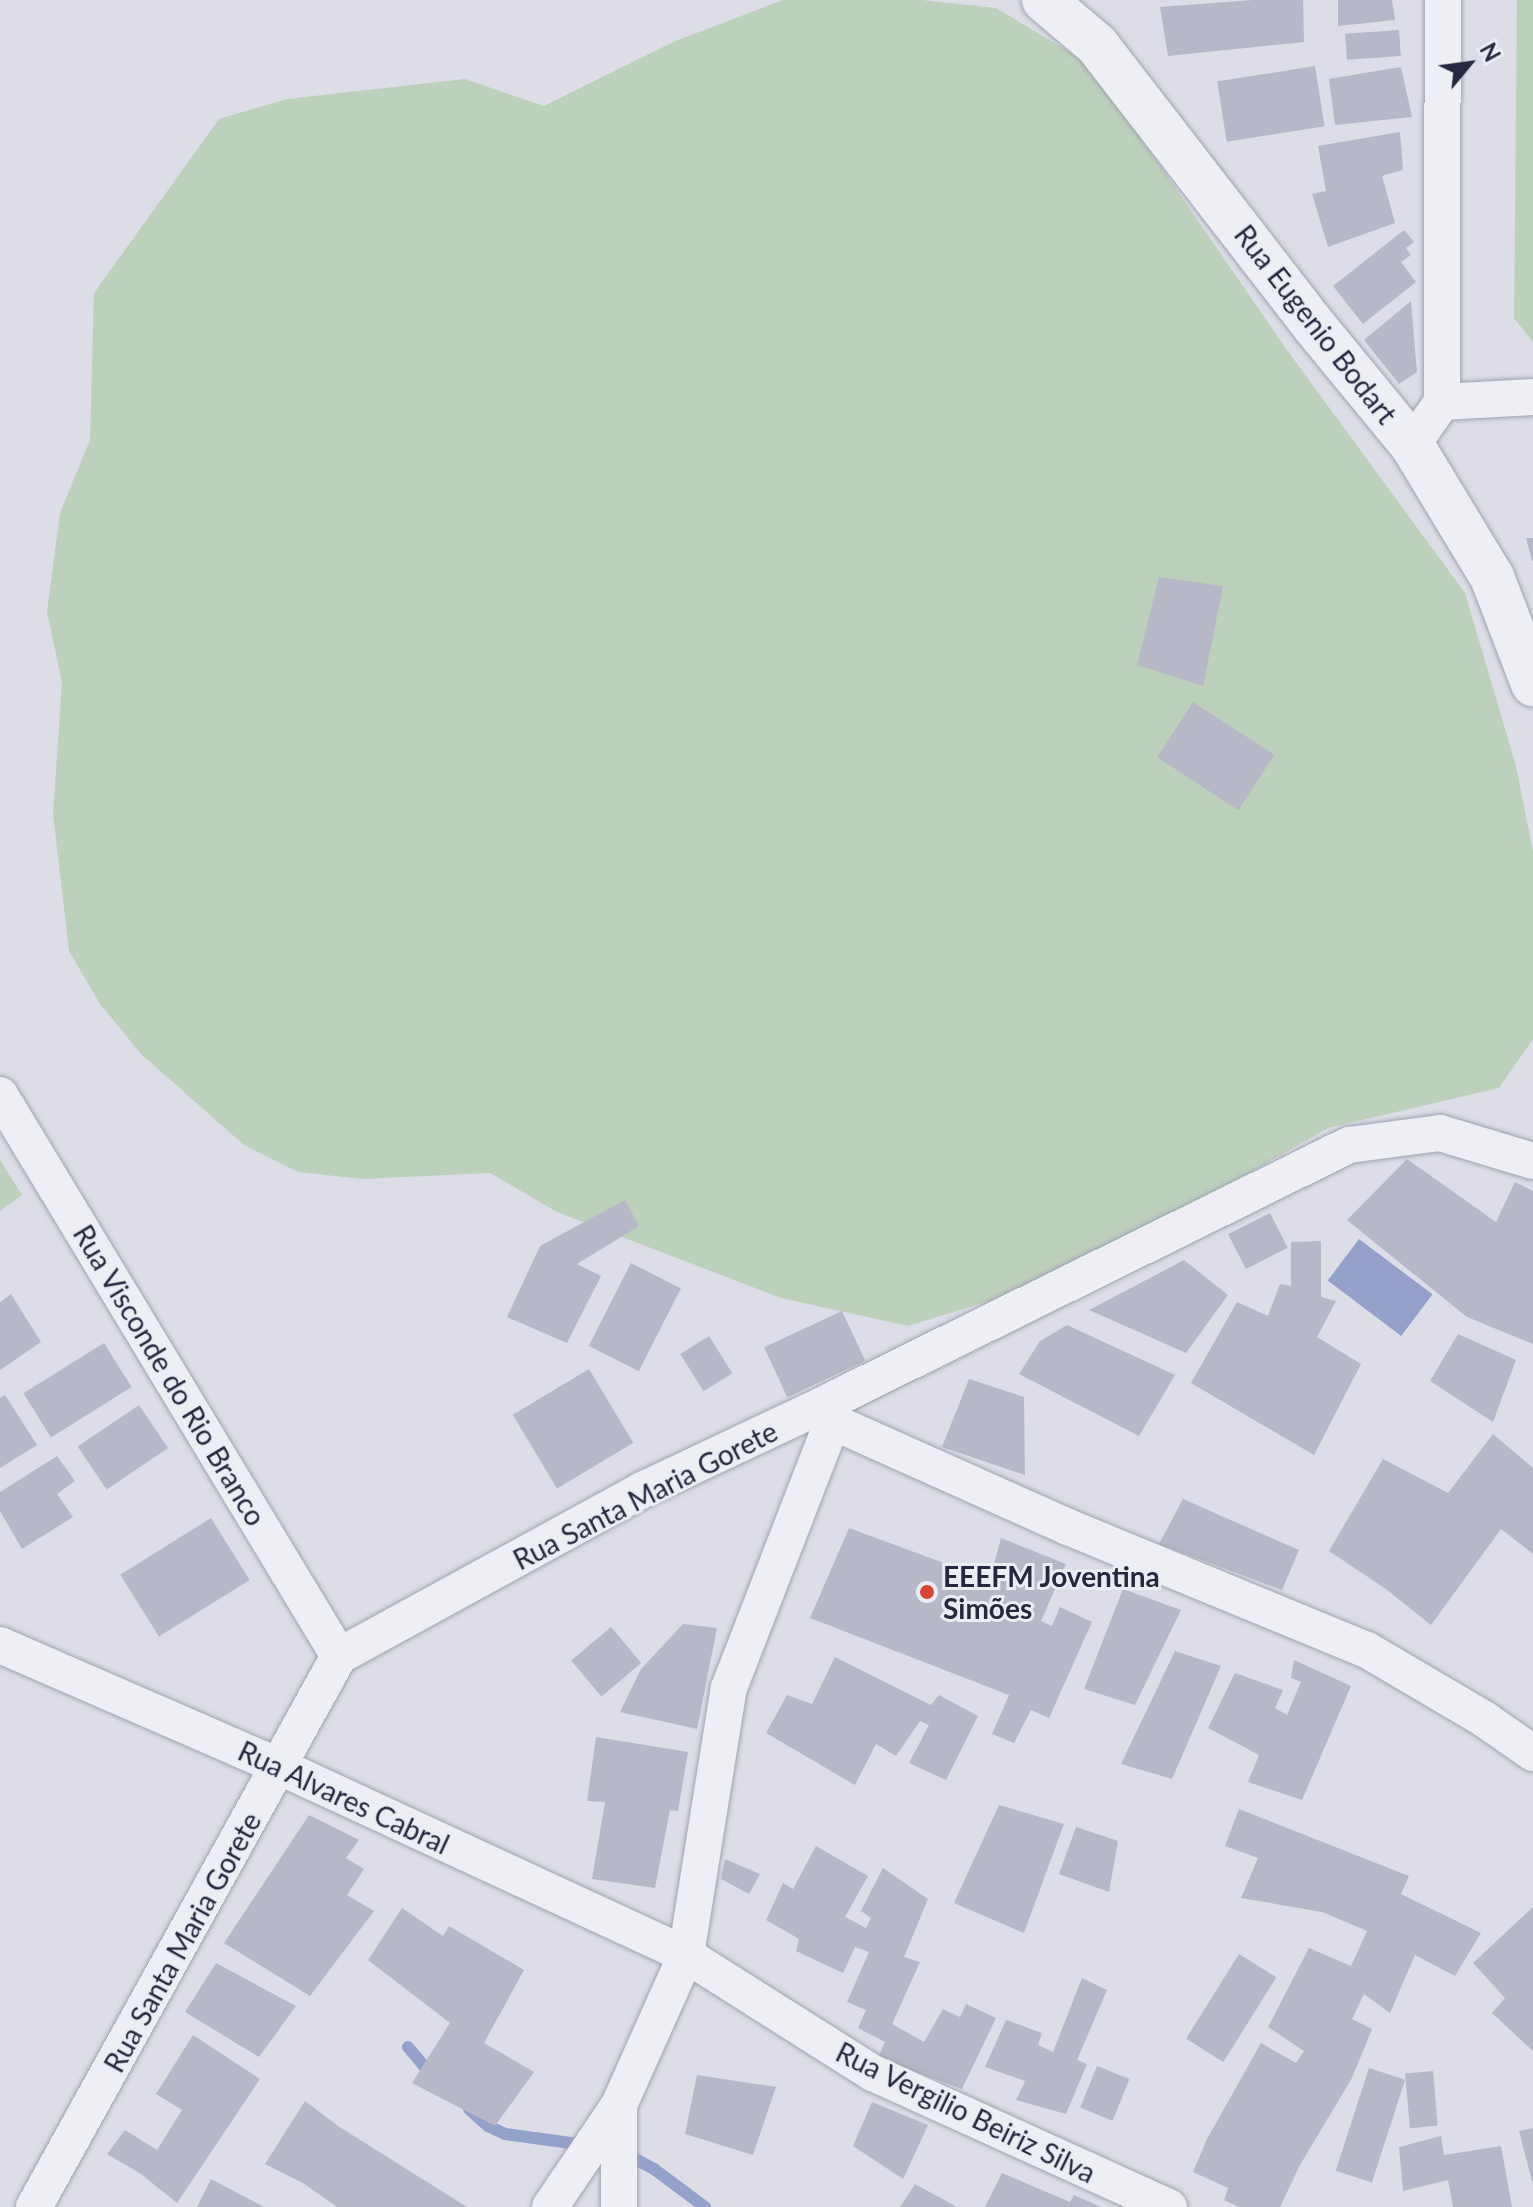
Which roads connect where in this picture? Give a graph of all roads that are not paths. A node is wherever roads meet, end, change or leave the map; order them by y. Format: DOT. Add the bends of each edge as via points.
graph roads {
  1 [pos="1044,0"];
  2 [pos="1443,0"];
  3 [pos="1533,397"];
  4 [pos="1442,402"];
  5 [pos="1412,445"];
  6 [pos="1533,684"];
  7 [pos="0,1095"];
  8 [pos="1533,1161"];
  9 [pos="821,1416"];
  10 [pos="0,1645"];
  11 [pos="339,1656"];
  12 [pos="36,1661"];
  13 [pos="0,1672"];
  14 [pos="1533,1753"];
  15 [pos="280,1767"];
  16 [pos="686,1955"];
  17 [pos="619,2105"];
  18 [pos="34,2207"];
  19 [pos="550,2207"];
  20 [pos="619,2207"];
  21 [pos="1169,2207"];
  1 -- 5 [label="street, Rua Eugenio Bodart" via="1097,45"];
  2 -- 4 [label="street"];
  3 -- 4 [label="street"];
  4 -- 5 [label="street"];
  5 -- 6 [label="street, Rua Eugenio Bodart" via="1492,577"];
  7 -- 11 [label="street, Rua Visconde do Rio Branco"];
  8 -- 9 [label="street, Rua Santa Maria Gorete" via="1440,1133 1349,1145"];
  9 -- 11 [label="street, Rua Santa Maria Gorete" via="642,1490"];
  9 -- 14 [label="street" via="1068,1527 1367,1650"];
  9 -- 16 [label="street" via="729,1688"];
  10 -- 12 [label="street, Rua Alvares Cabral"];
  11 -- 15 [label="street, Rua Santa Maria Gorete"];
  12 -- 13 [label="street"];
  12 -- 15 [label="street, Rua Alvares Cabral"];
  15 -- 16 [label="street, Rua Alvares Cabral"];
  15 -- 18 [label="street, Rua Santa Maria Gorete"];
  16 -- 17 [label="street"];
  16 -- 21 [label="street, Rua Vergilio Beiriz Silva" via="873,2073"];
  17 -- 19 [label="street"];
  17 -- 20 [label="street"];
}
